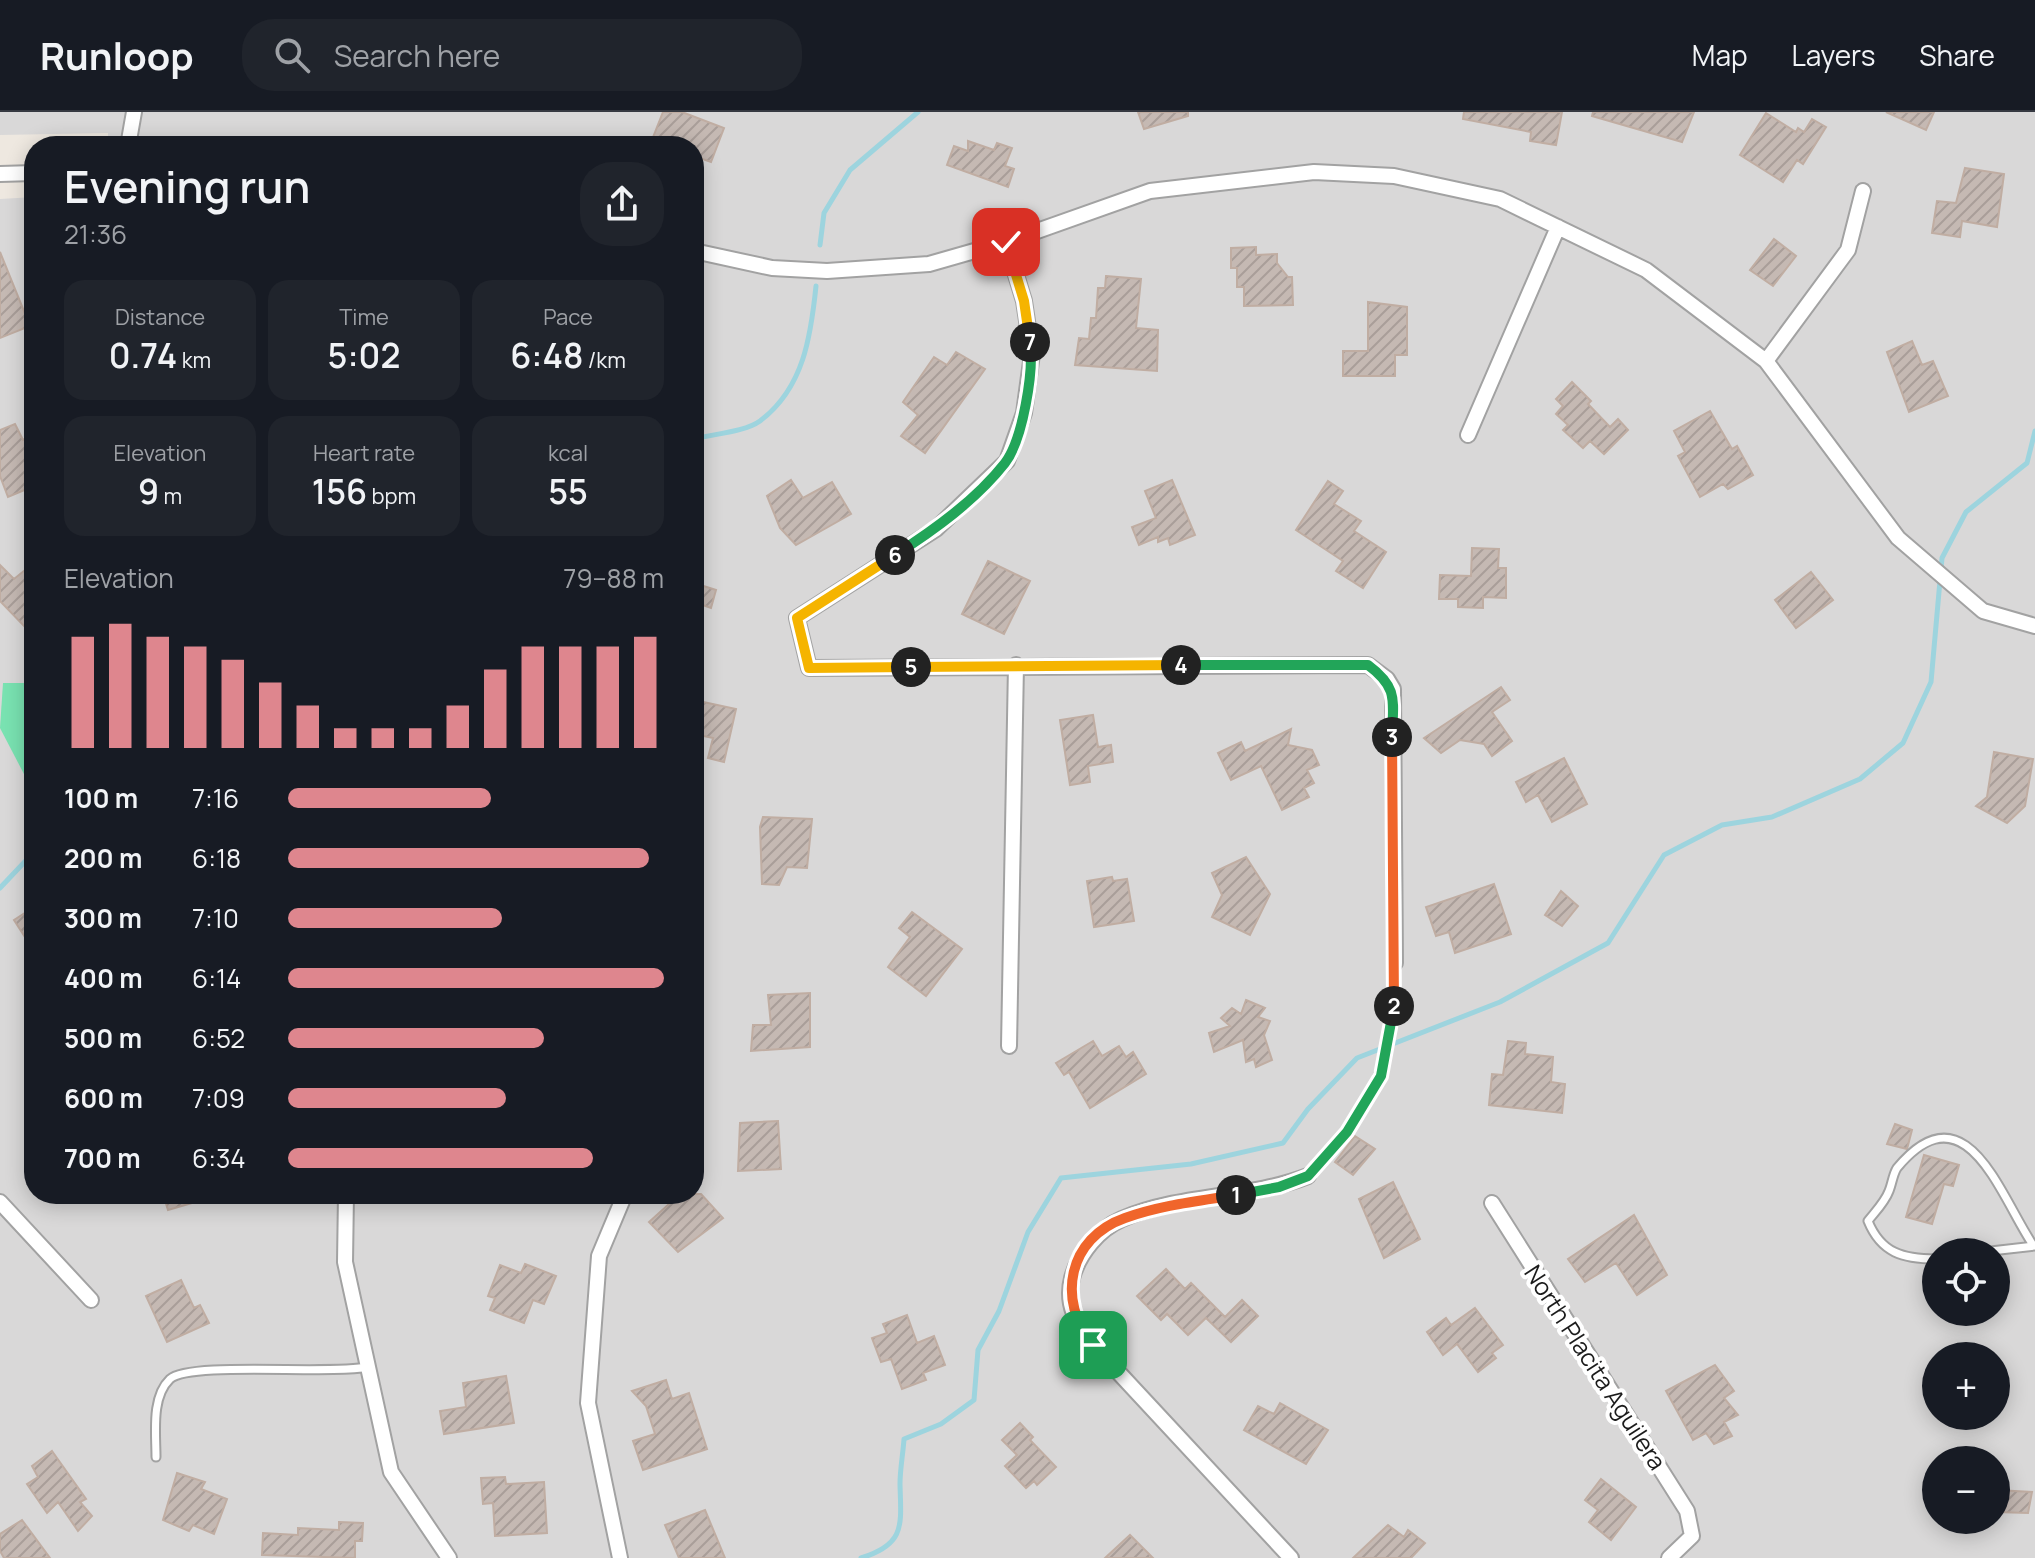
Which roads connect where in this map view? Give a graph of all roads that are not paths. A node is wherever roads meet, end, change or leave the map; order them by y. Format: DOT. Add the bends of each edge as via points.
graph roads {
  1 [pos="134,112"];
  2 [pos="130,136"];
  3 [pos="24,173"];
  4 [pos="0,174"];
  5 [pos="1863,191"];
  6 [pos="1558,227"];
  7 [pos="1006,242"];
  8 [pos="704,253"];
  9 [pos="1766,361"];
  10 [pos="1468,435"];
  11 [pos="2035,626"];
  12 [pos="1016,665"];
  13 [pos="1395,963"];
  14 [pos="1009,1046"];
  15 [pos="1308,1176"];
  16 [pos="0,1202"];
  17 [pos="1492,1203"];
  18 [pos="346,1204"];
  19 [pos="621,1204"];
  20 [pos="2034,1245"];
  21 [pos="2010,1248"];
  22 [pos="1922,1257"];
  23 [pos="91,1300"];
  24 [pos="368,1367"];
  25 [pos="156,1457"];
  26 [pos="449,1558"];
  27 [pos="620,1558"];
  28 [pos="1291,1558"];
  29 [pos="1669,1558"];
  1 -- 2 [label="street"];
  3 -- 4 [label="street"];
  5 -- 9 [label="street" via="1848,250"];
  6 -- 7 [label="street" via="1500,199 1394,176 1314,172 1150,191"];
  6 -- 9 [label="street" via="1646,270"];
  6 -- 10 [label="street"];
  7 -- 8 [label="street" via="929,264 827,271 772,268"];
  7 -- 12 [label="street" via="1024,301 1032,354 1024,413 1007,461 936,529 797,618 809,668"];
  9 -- 11 [label="street" via="1898,538 1983,611"];
  12 -- 13 [label="street" via="1368,665 1387,679 1393,689"];
  12 -- 14 [label="street"];
  13 -- 15 [label="lane" via="1396,994 1381,1076 1347,1132"];
  15 -- 28 [label="street" via="1279,1187 1122,1219 1094,1239 1075,1270 1069,1298 1080,1329"];
  16 -- 23 [label="street"];
  17 -- 29 [label="street, North Placita Aguilera" via="1687,1511 1692,1536"];
  18 -- 24 [label="street" via="345,1262"];
  19 -- 27 [label="street" via="599,1256 588,1403"];
  20 -- 21 [label="lane"];
  20 -- 22 [label="lane" via="1974,1149 1952,1136 1934,1138 1896,1170 1888,1193 1868,1221 1875,1239 1891,1253"];
  24 -- 25 [label="lane" via="327,1372 210,1369 171,1378 159,1398"];
  24 -- 26 [label="street" via="391,1472"];
}
